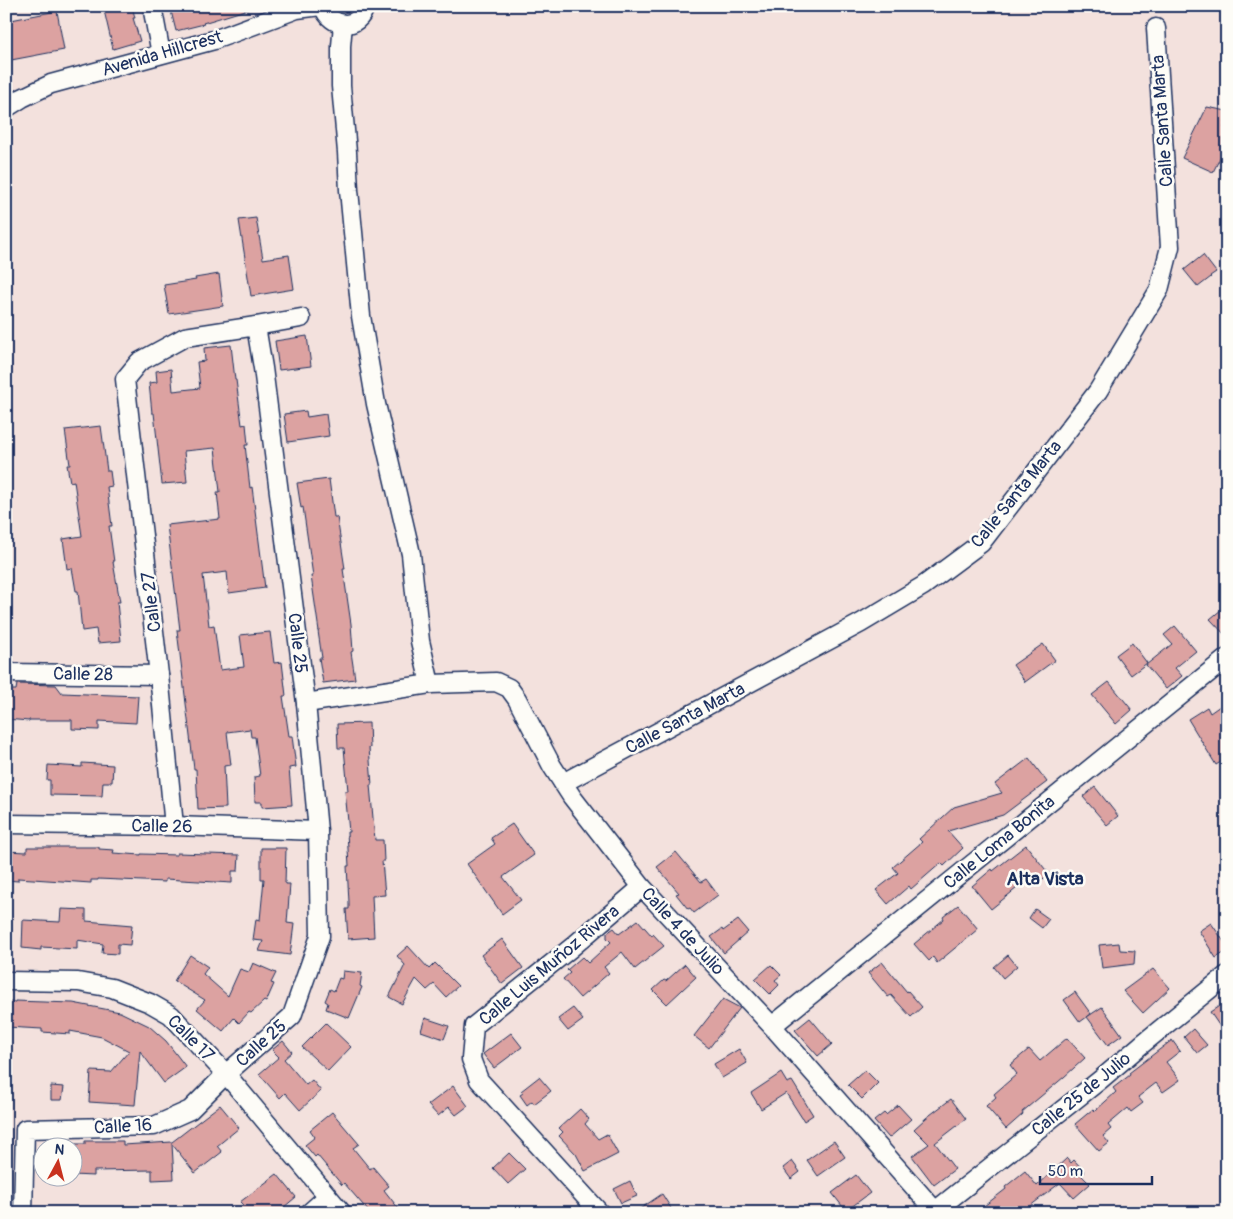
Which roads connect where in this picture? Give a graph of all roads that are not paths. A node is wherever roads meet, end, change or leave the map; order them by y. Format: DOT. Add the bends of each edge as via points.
graph roads {
  1 [pos="152,6"];
  2 [pos="322,6"];
  3 [pos="365,6"];
  4 [pos="264,13"];
  5 [pos="343,24"];
  6 [pos="1156,28"];
  7 [pos="161,54"];
  8 [pos="6,108"];
  9 [pos="301,318"];
  10 [pos="256,326"];
  11 [pos="1227,658"];
  12 [pos="1219,671"];
  13 [pos="6,672"];
  14 [pos="160,675"];
  15 [pos="430,684"];
  16 [pos="306,703"];
  17 [pos="563,783"];
  18 [pos="6,824"];
  19 [pos="174,826"];
  20 [pos="318,831"];
  21 [pos="642,887"];
  22 [pos="1227,975"];
  23 [pos="6,981"];
  24 [pos="772,1026"];
  25 [pos="226,1074"];
  26 [pos="328,1197"];
  27 [pos="936,1212"];
  28 [pos="23,1213"];
  29 [pos="309,1213"];
  30 [pos="342,1213"];
  31 [pos="600,1213"];
  1 -- 7 [label="street"];
  2 -- 4 [label="street, Avenida Hillcrest"];
  2 -- 5 [label="street" via="330,19"];
  3 -- 5 [label="street" via="355,21"];
  4 -- 7 [label="street, Avenida Hillcrest" via="214,40"];
  5 -- 15 [label="street" via="341,86 361,316 376,404 411,554 420,641"];
  6 -- 17 [label="street, Calle Santa Marta" via="1170,247 1159,290 1098,392 981,543 923,586 861,623"];
  7 -- 8 [label="street, Avenida Hillcrest" via="51,84"];
  9 -- 10 [label="street"];
  10 -- 14 [label="street, Calle 27" via="185,337 139,362 125,379"];
  10 -- 16 [label="street, Calle 25"];
  11 -- 12 [label="street, Calle Loma Bonita"];
  12 -- 24 [label="street, Calle Loma Bonita"];
  13 -- 14 [label="street, Calle 28"];
  14 -- 19 [label="street, Calle 27"];
  15 -- 16 [label="street"];
  15 -- 17 [label="street, Calle 4 de Julio" via="496,682 509,688"];
  16 -- 20 [label="street, Calle 25"];
  17 -- 21 [label="street, Calle 4 de Julio"];
  18 -- 19 [label="street, Calle 26"];
  19 -- 20 [label="street, Calle 26"];
  20 -- 25 [label="street, Calle 25" via="320,936 292,1016"];
  21 -- 24 [label="street, Calle 4 de Julio"];
  21 -- 31 [label="street, Calle Luis Muñoz Rivera" via="474,1026 471,1059 479,1080"];
  22 -- 27 [label="street, Calle 25 de Julio"];
  23 -- 25 [label="street, Calle 17" via="78,982 112,988 150,1003 171,1015"];
  24 -- 27 [label="street, Calle 4 de Julio"];
  25 -- 26 [label="street, Calle 17"];
  25 -- 28 [label="street, Calle 16" via="190,1110 154,1126 25,1129"];
  26 -- 29 [label="street"];
  26 -- 30 [label="street, Calle 17"];
}
